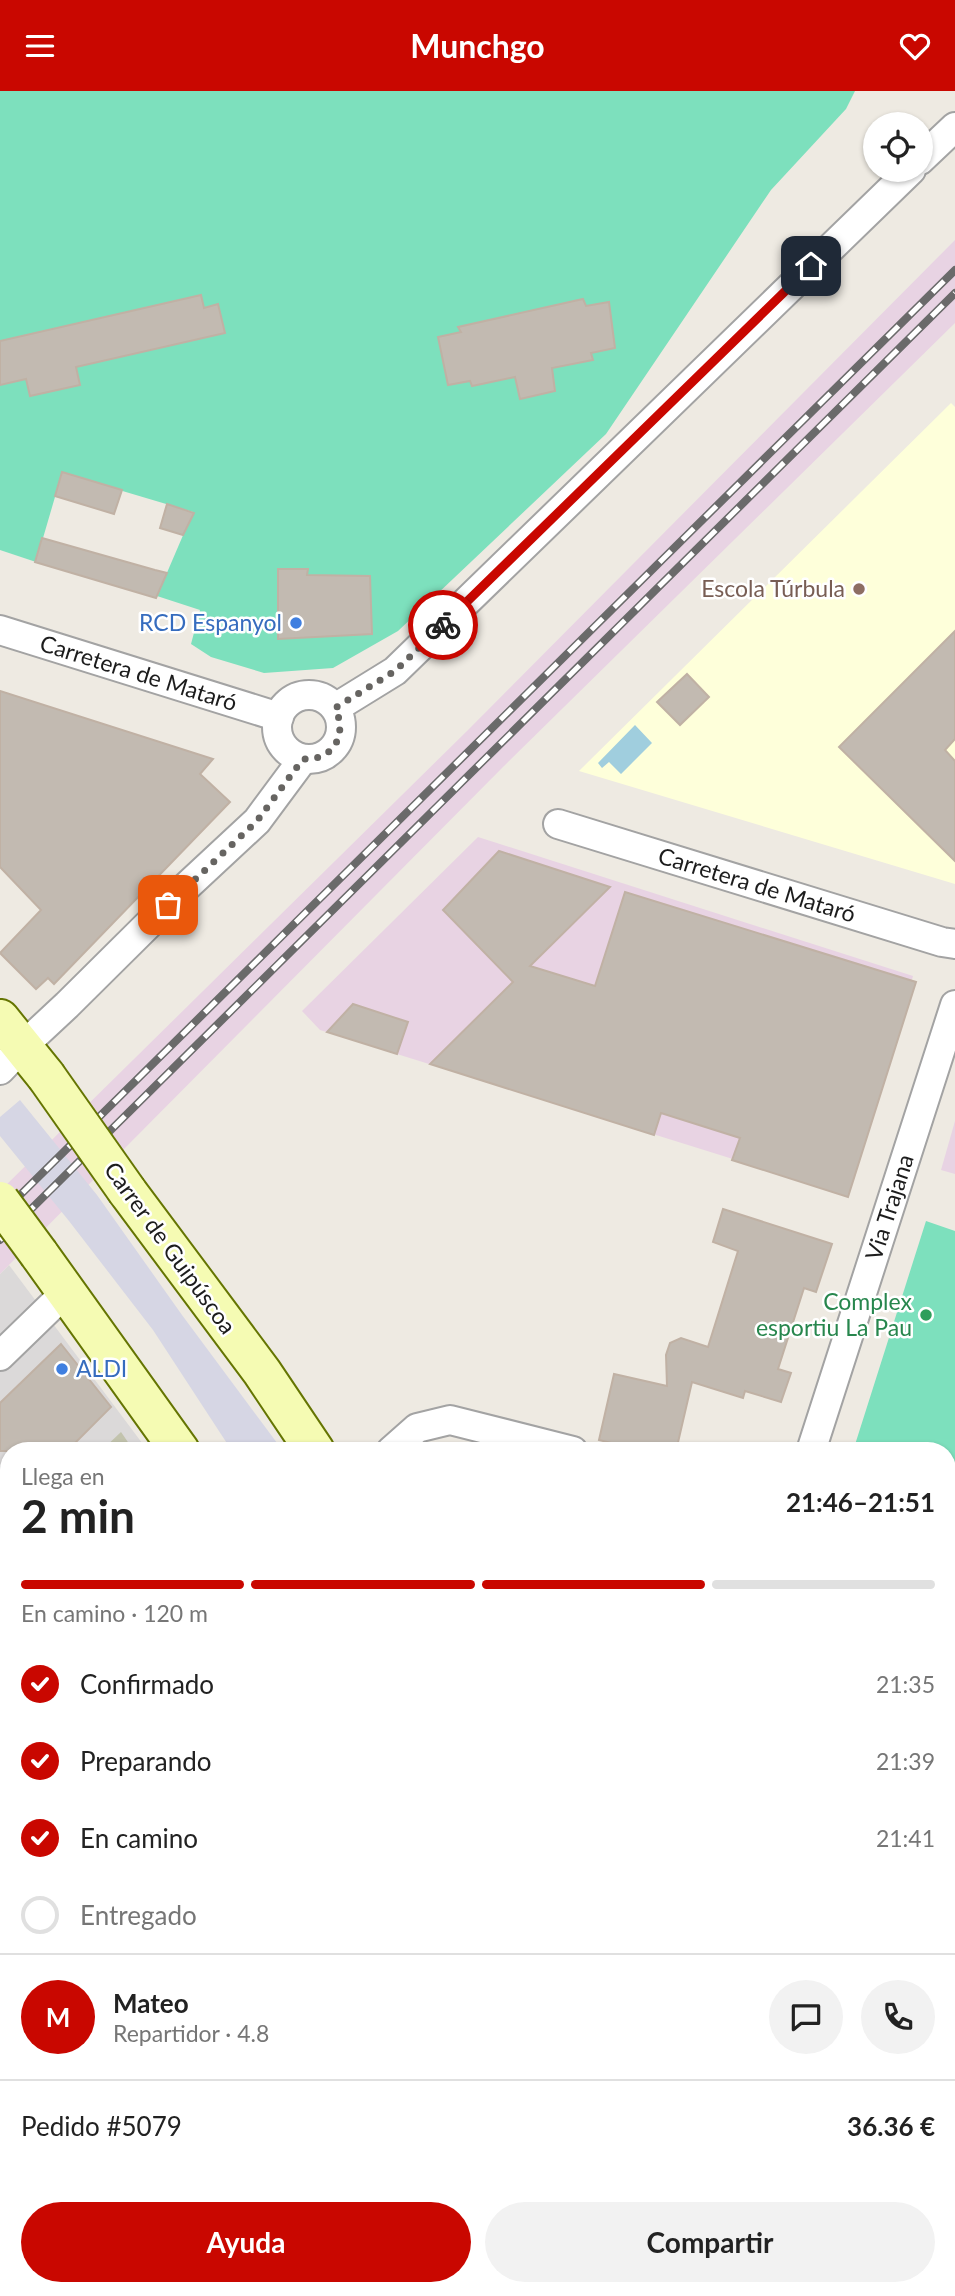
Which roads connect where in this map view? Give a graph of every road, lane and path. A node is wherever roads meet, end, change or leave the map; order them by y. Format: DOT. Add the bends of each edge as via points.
graph roads {
  1 [pos="955,127"];
  2 [pos="933,148"];
  3 [pos="899,182"];
  4 [pos="0,630"];
  5 [pos="335,708"];
  6 [pos="279,717"];
  7 [pos="303,759"];
  8 [pos="558,824"];
  9 [pos="955,944"];
  10 [pos="955,1005"];
  11 [pos="8,1045"];
  12 [pos="0,1201"];
  13 [pos="66,1291"];
  14 [pos="0,1356"];
  15 [pos="307,1439"];
  16 [pos="174,1442"];
  17 [pos="402,1442"];
  18 [pos="537,1442"];
  19 [pos="814,1442"];
  1 -- 2 [label="street"];
  3 -- 5 [label="street" via="395,671"];
  4 -- 6 [label="street, Carretera de Mataró"];
  5 -- 6 [label="street" via="306,695 290,702"];
  5 -- 7 [label="street" via="341,725 337,743 324,755"];
  6 -- 7 [label="street" via="283,745"];
  7 -- 11 [label="street" via="257,821 68,1005"];
  8 -- 9 [label="street, Carretera de Mataró"];
  10 -- 19 [label="street, Via Trajana"];
  11 -- 15 [label="main road, Carrer de Guipúscoa, bridge" via="46,1076"];
  12 -- 13 [label="main road, bridge"];
  13 -- 14 [label="street"];
  13 -- 16 [label="main road"];
  17 -- 18 [label="street" via="417,1429 450,1420"];
}
